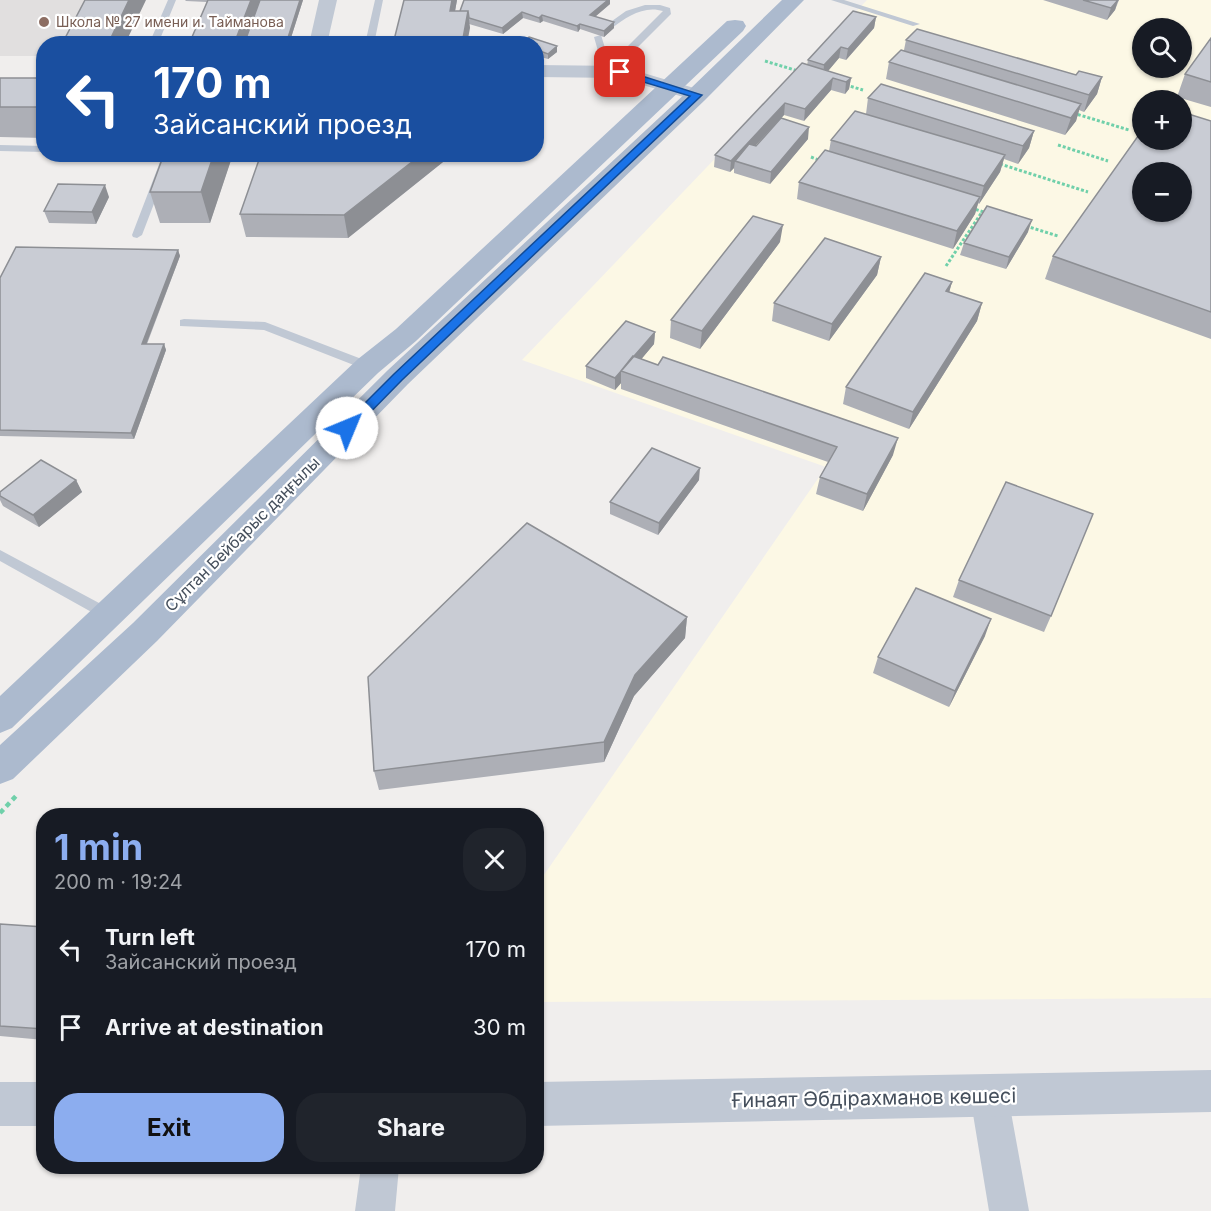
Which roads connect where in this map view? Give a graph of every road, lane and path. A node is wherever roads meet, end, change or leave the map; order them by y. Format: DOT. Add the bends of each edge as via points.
graph roads {
  1 [pos="172,0"];
  2 [pos="328,0"];
  3 [pos="379,0"];
  4 [pos="763,0"];
  5 [pos="794,0"];
  6 [pos="835,0"];
  7 [pos="916,24"];
  8 [pos="609,26"];
  9 [pos="156,36"];
  10 [pos="320,36"];
  11 [pos="371,36"];
  12 [pos="598,37"];
  13 [pos="764,61"];
  14 [pos="620,66"];
  15 [pos="544,71"];
  16 [pos="808,74"];
  17 [pos="841,84"];
  18 [pos="669,88"];
  19 [pos="863,90"];
  20 [pos="697,95"];
  21 [pos="1072,113"];
  22 [pos="1129,130"];
  23 [pos="1058,146"];
  24 [pos="0,148"];
  25 [pos="36,149"];
  26 [pos="811,157"];
  27 [pos="822,161"];
  28 [pos="1108,161"];
  29 [pos="165,162"];
  30 [pos="999,164"];
  31 [pos="1088,192"];
  32 [pos="971,208"];
  33 [pos="982,212"];
  34 [pos="993,215"];
  35 [pos="1026,226"];
  36 [pos="137,235"];
  37 [pos="1058,236"];
  38 [pos="946,266"];
  39 [pos="184,323"];
  40 [pos="368,366"];
  41 [pos="0,555"];
  42 [pos="109,615"];
  43 [pos="0,718"];
  44 [pos="0,768"];
  45 [pos="1211,1091"];
  46 [pos="989,1096"];
  47 [pos="0,1104"];
  48 [pos="36,1104"];
  49 [pos="544,1104"];
  50 [pos="379,1174"];
  51 [pos="375,1211"];
  52 [pos="1009,1211"];
  1 -- 9 [label="lane"];
  2 -- 10 [label="street"];
  3 -- 11 [label="lane"];
  4 -- 18 [label="main road, Сұлтан Бейбарыс даңғылы"];
  5 -- 20 [label="main road, Сұлтан Бейбарыс даңғылы"];
  6 -- 7 [label="lane"];
  8 -- 14 [label="lane" via="637,5 657,4 667,10 668,14"];
  12 -- 14 [label="lane" via="601,51"];
  13 -- 16 [label="path"];
  14 -- 15 [label="street"];
  14 -- 18 [label="street"];
  17 -- 19 [label="path"];
  18 -- 20 [label="street"];
  18 -- 40 [label="main road, Сұлтан Бейбарыс даңғылы" via="406,335"];
  20 -- 44 [label="main road, Сұлтан Бейбарыс даңғылы" via="398,377 145,632"];
  21 -- 22 [label="path"];
  23 -- 28 [label="path"];
  24 -- 25 [label="lane"];
  26 -- 27 [label="path"];
  29 -- 36 [label="lane"];
  30 -- 31 [label="path"];
  32 -- 33 [label="path"];
  33 -- 34 [label="path"];
  33 -- 38 [label="path"];
  35 -- 37 [label="path"];
  39 -- 40 [label="lane" via="265,326"];
  40 -- 42 [label="main road, Сұлтан Бейбарыс даңғылы"];
  41 -- 42 [label="lane"];
  42 -- 43 [label="main road, Сұлтан Бейбарыс даңғылы"];
  45 -- 46 [label="street, Ғинаят Әбдірахманов көшесі"];
  46 -- 49 [label="street, Ғинаят Әбдірахманов көшесі"];
  46 -- 52 [label="street"];
  47 -- 48 [label="street"];
  50 -- 51 [label="street"];
}
